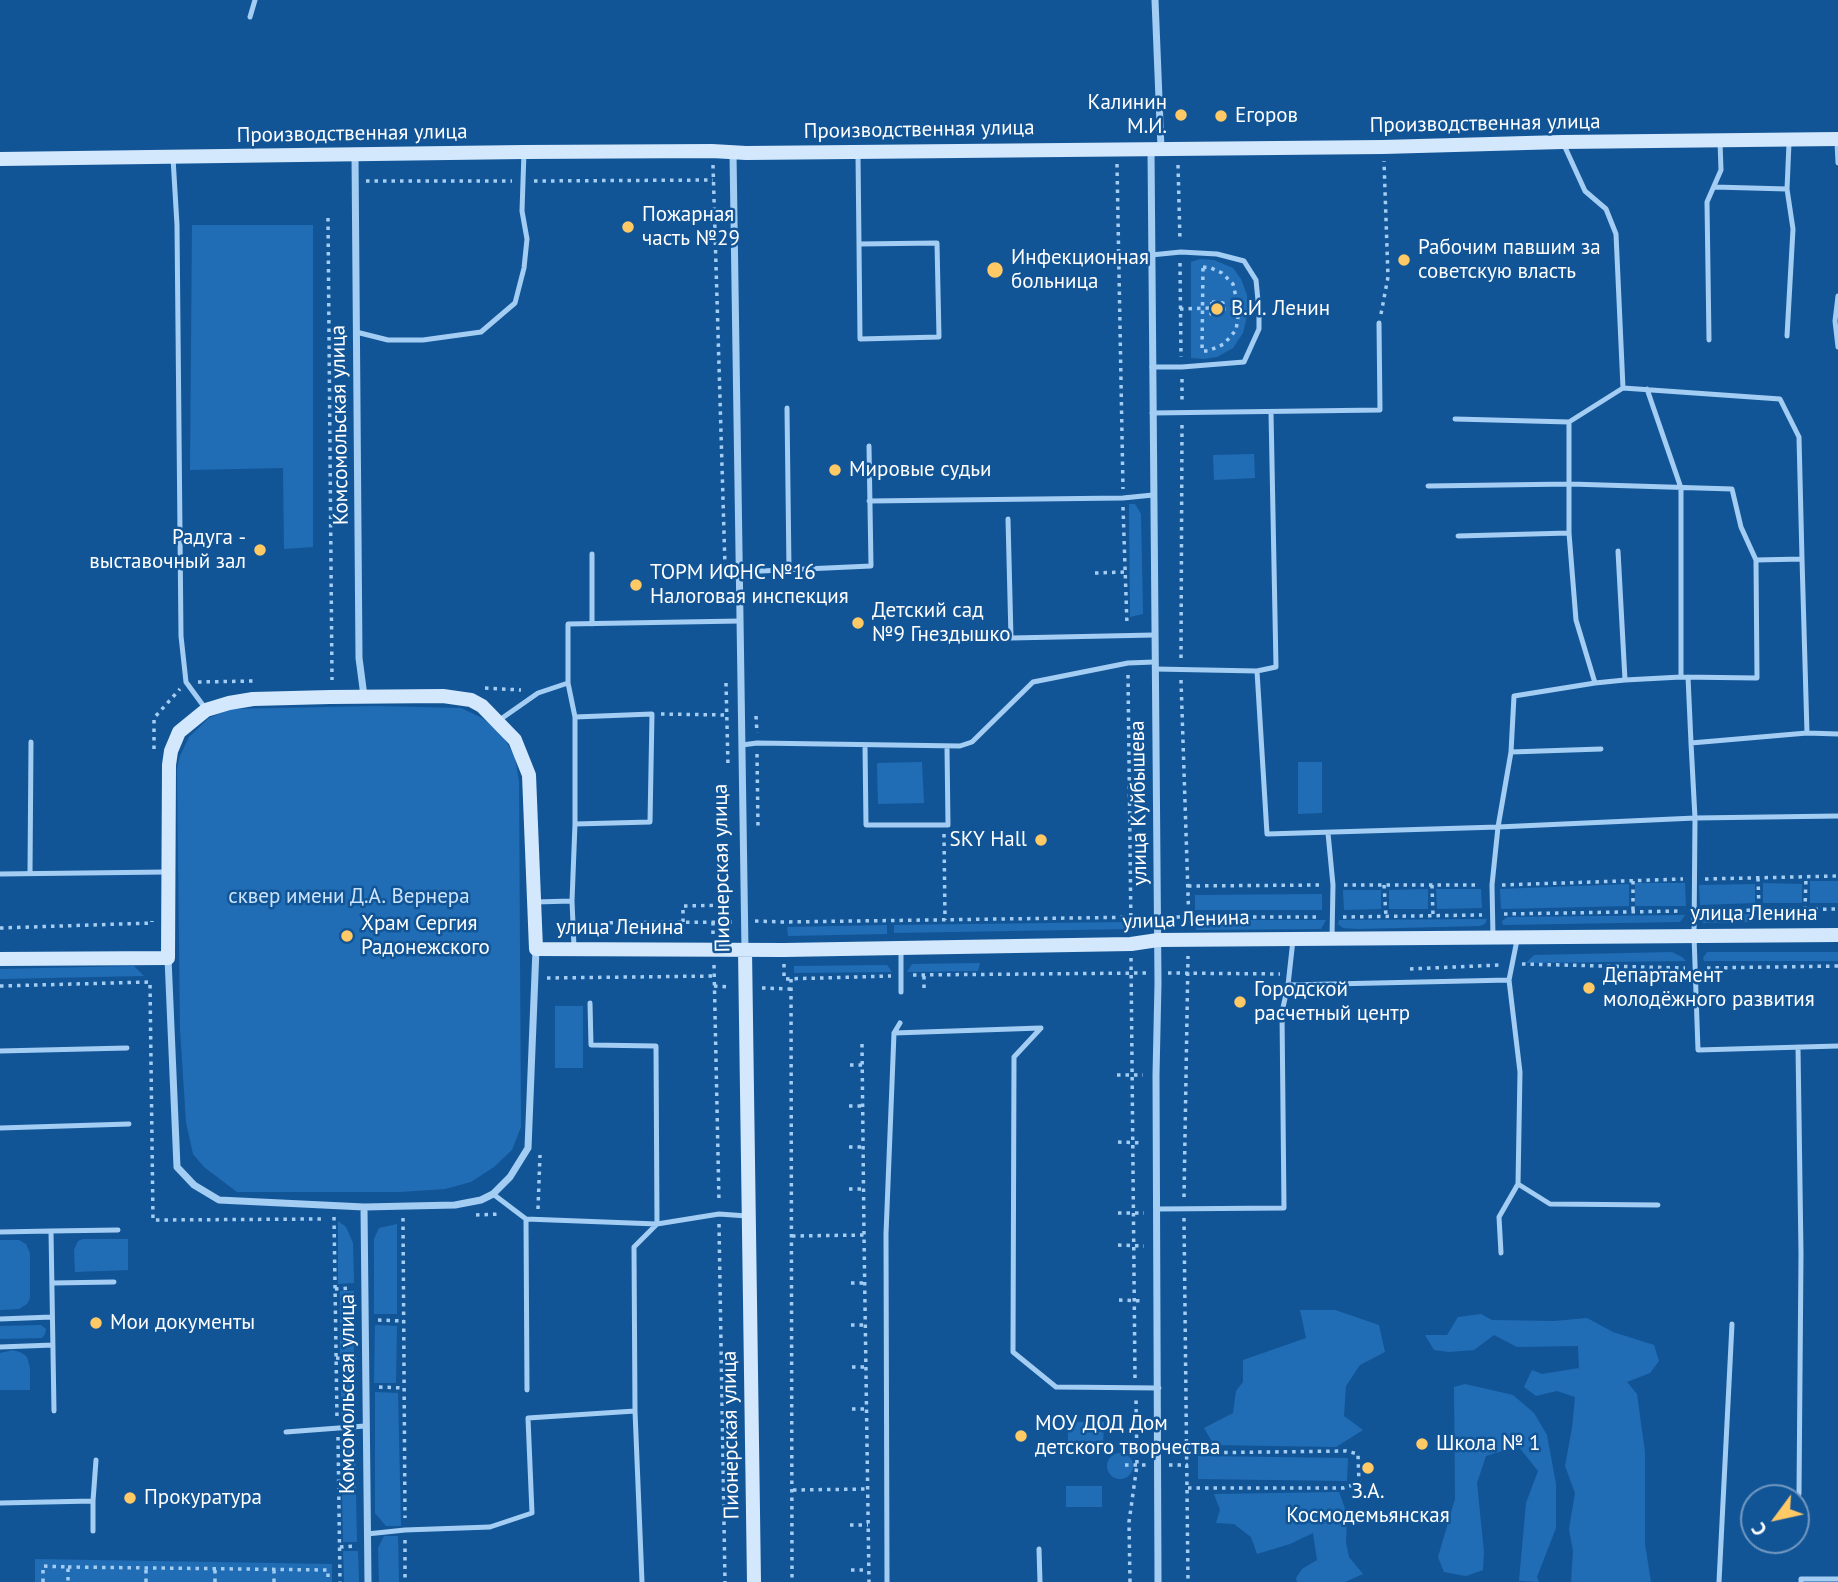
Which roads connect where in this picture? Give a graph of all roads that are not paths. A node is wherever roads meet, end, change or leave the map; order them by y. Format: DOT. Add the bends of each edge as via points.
graph roads {
  1 [pos="255,0"];
  2 [pos="1155,0"];
  3 [pos="250,17"];
  4 [pos="1789,139"];
  5 [pos="1837,139"];
  6 [pos="1720,141"];
  7 [pos="1562,142"];
  8 [pos="1156,150"];
  9 [pos="524,152"];
  10 [pos="858,152"];
  11 [pos="733,153"];
  12 [pos="355,154"];
  13 [pos="173,158"];
  14 [pos="0,159"];
  15 [pos="1838,163"];
  16 [pos="1714,187"];
  17 [pos="1787,189"];
  18 [pos="859,243"];
  19 [pos="1151,255"];
  20 [pos="1838,296"];
  21 [pos="1379,323"];
  22 [pos="356,332"];
  23 [pos="1787,335"];
  24 [pos="1709,340"];
  25 [pos="1838,347"];
  26 [pos="1152,367"];
  27 [pos="1623,388"];
  28 [pos="1647,389"];
  29 [pos="787,408"];
  30 [pos="1271,412"];
  31 [pos="1152,413"];
  32 [pos="1455,419"];
  33 [pos="1569,422"];
  34 [pos="869,446"];
  35 [pos="1570,484"];
  36 [pos="1428,486"];
  37 [pos="1681,488"];
  38 [pos="1153,495"];
  39 [pos="869,501"];
  40 [pos="1008,519"];
  41 [pos="1569,533"];
  42 [pos="1458,536"];
  43 [pos="1618,551"];
  44 [pos="592,554"];
  45 [pos="1802,559"];
  46 [pos="1756,560"];
  47 [pos="789,570"];
  48 [pos="739,572"];
  49 [pos="740,621"];
  50 [pos="592,624"];
  51 [pos="1154,635"];
  52 [pos="1155,665"];
  53 [pos="1257,671"];
  54 [pos="1685,677"];
  55 [pos="1625,680"];
  56 [pos="1595,682"];
  57 [pos="568,683"];
  58 [pos="363,689"];
  59 [pos="206,710"];
  60 [pos="575,717"];
  61 [pos="498,722"];
  62 [pos="1807,733"];
  63 [pos="1838,734"];
  64 [pos="31,742"];
  65 [pos="1691,743"];
  66 [pos="742,745"];
  67 [pos="865,745"];
  68 [pos="947,747"];
  69 [pos="1601,749"];
  70 [pos="1511,752"];
  71 [pos="1838,816"];
  72 [pos="1695,818"];
  73 [pos="575,824"];
  74 [pos="1498,827"];
  75 [pos="1328,833"];
  76 [pos="169,872"];
  77 [pos="30,873"];
  78 [pos="0,874"];
  79 [pos="572,901"];
  80 [pos="535,902"];
  81 [pos="1838,935"];
  82 [pos="1694,936"];
  83 [pos="1493,937"];
  84 [pos="1518,937"];
  85 [pos="1294,939"];
  86 [pos="1332,939"];
  87 [pos="1158,940"];
  88 [pos="902,947"];
  89 [pos="536,949"];
  90 [pos="574,949"];
  91 [pos="745,950"];
  92 [pos="168,958"];
  93 [pos="0,959"];
  94 [pos="1510,979"];
  95 [pos="1288,985"];
  96 [pos="901,992"];
  97 [pos="590,1003"];
  98 [pos="900,1023"];
  99 [pos="894,1033"];
  100 [pos="1838,1046"];
  101 [pos="1798,1047"];
  102 [pos="127,1048"];
  103 [pos="0,1051"];
  104 [pos="129,1124"];
  105 [pos="0,1128"];
  106 [pos="1518,1184"];
  107 [pos="493,1195"];
  108 [pos="1658,1206"];
  109 [pos="364,1207"];
  110 [pos="1157,1211"];
  111 [pos="748,1217"];
  112 [pos="526,1219"];
  113 [pos="657,1224"];
  114 [pos="118,1230"];
  115 [pos="51,1231"];
  116 [pos="0,1232"];
  117 [pos="1502,1253"];
  118 [pos="114,1282"];
  119 [pos="52,1283"];
  120 [pos="52,1317"];
  121 [pos="0,1319"];
  122 [pos="1732,1324"];
  123 [pos="53,1345"];
  124 [pos="0,1347"];
  125 [pos="1159,1388"];
  126 [pos="527,1390"];
  127 [pos="54,1411"];
  128 [pos="635,1411"];
  129 [pos="365,1426"];
  130 [pos="286,1432"];
  131 [pos="96,1460"];
  132 [pos="1799,1484"];
  133 [pos="93,1500"];
  134 [pos="0,1503"];
  135 [pos="93,1531"];
  136 [pos="367,1534"];
  137 [pos="1039,1549"];
  138 [pos="1838,1579"];
  139 [pos="368,1582"];
  140 [pos="642,1582"];
  141 [pos="754,1582"];
  142 [pos="887,1582"];
  143 [pos="1040,1582"];
  144 [pos="1158,1582"];
  145 [pos="1719,1582"];
  146 [pos="1801,1582"];
  1 -- 3 [label="lane"];
  2 -- 8 [label="street, улица Куйбышева"];
  4 -- 5 [label="street, Производственная улица"];
  4 -- 6 [label="street, Производственная улица"];
  4 -- 17 [label="lane"];
  5 -- 15 [label="lane"];
  6 -- 7 [label="street, Производственная улица"];
  6 -- 16 [label="lane" via="1721,170"];
  7 -- 8 [label="street, Производственная улица"];
  7 -- 27 [label="lane" via="1585,191 1606,209 1616,234"];
  8 -- 10 [label="street, Производственная улица"];
  8 -- 19 [label="street, улица Куйбышева"];
  9 -- 11 [label="street, Производственная улица"];
  9 -- 12 [label="street, Производственная улица"];
  9 -- 22 [label="lane" via="522,211 527,239 515,303 481,331 423,340 388,340"];
  10 -- 11 [label="street, Производственная улица"];
  10 -- 18 [label="lane"];
  11 -- 48 [label="street, Пионерская улица"];
  12 -- 13 [label="street, Производственная улица"];
  12 -- 22 [label="street, Комсомольская улица"];
  13 -- 14 [label="street, Производственная улица"];
  13 -- 59 [label="lane" via="181,636 186,682"];
  16 -- 17 [label="lane"];
  16 -- 24 [label="lane" via="1707,202"];
  17 -- 23 [label="lane" via="1793,229"];
  18 -- 18 [label="lane" via="937,243 939,337 860,339"];
  19 -- 26 [label="street, улица Куйбышева"];
  19 -- 26 [label="lane" via="1217,254 1244,261 1256,280 1259,311 1259,329 1244,362"];
  20 -- 25 [label="lane"];
  21 -- 30 [label="lane" via="1380,410"];
  22 -- 58 [label="street, Комсомольская улица"];
  26 -- 31 [label="street, улица Куйбышева"];
  27 -- 28 [label="lane"];
  27 -- 33 [label="lane"];
  28 -- 37 [label="lane"];
  28 -- 45 [label="lane" via="1780,399 1799,437"];
  29 -- 47 [label="lane"];
  30 -- 31 [label="lane"];
  30 -- 53 [label="lane" via="1276,667"];
  31 -- 38 [label="street, улица Куйбышева"];
  32 -- 33 [label="lane"];
  33 -- 35 [label="lane"];
  34 -- 39 [label="lane"];
  35 -- 36 [label="lane"];
  35 -- 37 [label="lane"];
  35 -- 41 [label="lane"];
  37 -- 46 [label="lane" via="1732,488 1741,527"];
  37 -- 54 [label="lane"];
  38 -- 39 [label="lane"];
  38 -- 51 [label="street, улица Куйбышева"];
  39 -- 47 [label="lane" via="871,566"];
  40 -- 51 [label="lane" via="1011,638"];
  41 -- 42 [label="lane"];
  41 -- 56 [label="lane" via="1576,620"];
  43 -- 55 [label="lane"];
  44 -- 50 [label="lane"];
  45 -- 46 [label="lane"];
  45 -- 62 [label="lane"];
  46 -- 54 [label="lane" via="1757,678"];
  47 -- 48 [label="lane"];
  48 -- 49 [label="street, Пионерская улица"];
  49 -- 50 [label="lane"];
  49 -- 66 [label="street, Пионерская улица"];
  50 -- 57 [label="lane" via="568,624"];
  51 -- 52 [label="street, улица Куйбышева"];
  52 -- 53 [label="lane"];
  52 -- 68 [label="lane" via="1128,663 1033,682 972,742"];
  52 -- 87 [label="street, улица Куйбышева"];
  53 -- 75 [label="lane" via="1267,834"];
  54 -- 55 [label="lane"];
  54 -- 65 [label="lane"];
  55 -- 56 [label="lane"];
  56 -- 70 [label="lane" via="1514,696"];
  57 -- 60 [label="lane"];
  57 -- 61 [label="lane" via="538,693"];
  58 -- 59 [label="street, улица Ленина" via="253,699"];
  58 -- 61 [label="street, улица Ленина" via="471,699"];
  59 -- 76 [label="street, улица Ленина" via="179,733 171,751"];
  60 -- 73 [label="lane"];
  60 -- 73 [label="lane" via="652,714 650,822"];
  61 -- 80 [label="street, улица Ленина" via="515,740 529,775"];
  62 -- 63 [label="lane"];
  62 -- 65 [label="lane"];
  64 -- 77 [label="lane"];
  65 -- 72 [label="lane"];
  66 -- 67 [label="lane"];
  66 -- 91 [label="street, Пионерская улица"];
  67 -- 68 [label="lane"];
  67 -- 68 [label="lane" via="866,825 948,825"];
  69 -- 70 [label="lane"];
  70 -- 74 [label="lane"];
  71 -- 72 [label="lane"];
  72 -- 74 [label="lane"];
  72 -- 82 [label="lane"];
  73 -- 79 [label="lane"];
  74 -- 75 [label="lane"];
  74 -- 83 [label="lane"];
  75 -- 86 [label="lane"];
  76 -- 77 [label="lane"];
  76 -- 92 [label="street, улица Ленина"];
  77 -- 78 [label="lane"];
  79 -- 80 [label="lane"];
  79 -- 90 [label="lane"];
  80 -- 89 [label="street, улица Ленина"];
  81 -- 82 [label="street, улица Ленина"];
  82 -- 84 [label="street, улица Ленина"];
  82 -- 101 [label="lane" via="1698,1050"];
  83 -- 84 [label="street, улица Ленина"];
  83 -- 86 [label="street, улица Ленина"];
  84 -- 94 [label="lane"];
  85 -- 86 [label="street, улица Ленина"];
  85 -- 87 [label="street, улица Ленина"];
  85 -- 95 [label="lane"];
  87 -- 88 [label="street, улица Ленина"];
  87 -- 110 [label="street, улица Куйбышева"];
  88 -- 91 [label="street, улица Ленина"];
  88 -- 96 [label="lane"];
  89 -- 90 [label="street, улица Ленина"];
  89 -- 107 [label="street, улица Ленина" via="528,1148"];
  90 -- 91 [label="street, улица Ленина"];
  91 -- 111 [label="street, Пионерская улица"];
  92 -- 93 [label="street"];
  92 -- 109 [label="street, улица Ленина" via="177,1167 194,1185 219,1200"];
  94 -- 95 [label="lane"];
  94 -- 106 [label="lane" via="1520,1072"];
  95 -- 110 [label="lane" via="1282,1012 1284,1208"];
  97 -- 113 [label="lane" via="591,1045 656,1046"];
  98 -- 99 [label="lane"];
  99 -- 125 [label="lane" via="1041,1028 1014,1057 1013,1352 1056,1387"];
  99 -- 142 [label="lane" via="886,1234"];
  100 -- 101 [label="lane"];
  101 -- 132 [label="lane"];
  102 -- 103 [label="lane"];
  104 -- 105 [label="lane"];
  106 -- 108 [label="lane" via="1550,1204"];
  106 -- 117 [label="lane" via="1499,1217"];
  107 -- 109 [label="street, улица Ленина" via="455,1205"];
  107 -- 112 [label="lane"];
  109 -- 129 [label="street, Комсомольская улица"];
  110 -- 125 [label="street, улица Куйбышева"];
  111 -- 113 [label="lane" via="719,1214"];
  111 -- 141 [label="street, Пионерская улица"];
  112 -- 113 [label="lane"];
  112 -- 126 [label="lane"];
  113 -- 128 [label="lane" via="634,1247"];
  114 -- 115 [label="lane"];
  115 -- 116 [label="lane"];
  115 -- 119 [label="lane"];
  118 -- 119 [label="lane"];
  119 -- 120 [label="lane"];
  120 -- 121 [label="lane"];
  120 -- 123 [label="lane"];
  122 -- 145 [label="lane"];
  123 -- 124 [label="lane"];
  123 -- 127 [label="lane"];
  125 -- 144 [label="street, улица Куйбышева"];
  128 -- 136 [label="lane" via="528,1418 532,1513 490,1527"];
  128 -- 140 [label="lane"];
  129 -- 130 [label="lane"];
  129 -- 136 [label="street, Комсомольская улица"];
  131 -- 133 [label="lane"];
  133 -- 134 [label="lane"];
  133 -- 135 [label="lane"];
  136 -- 139 [label="street, Комсомольская улица"];
  137 -- 143 [label="lane"];
  138 -- 146 [label="lane"];
}
